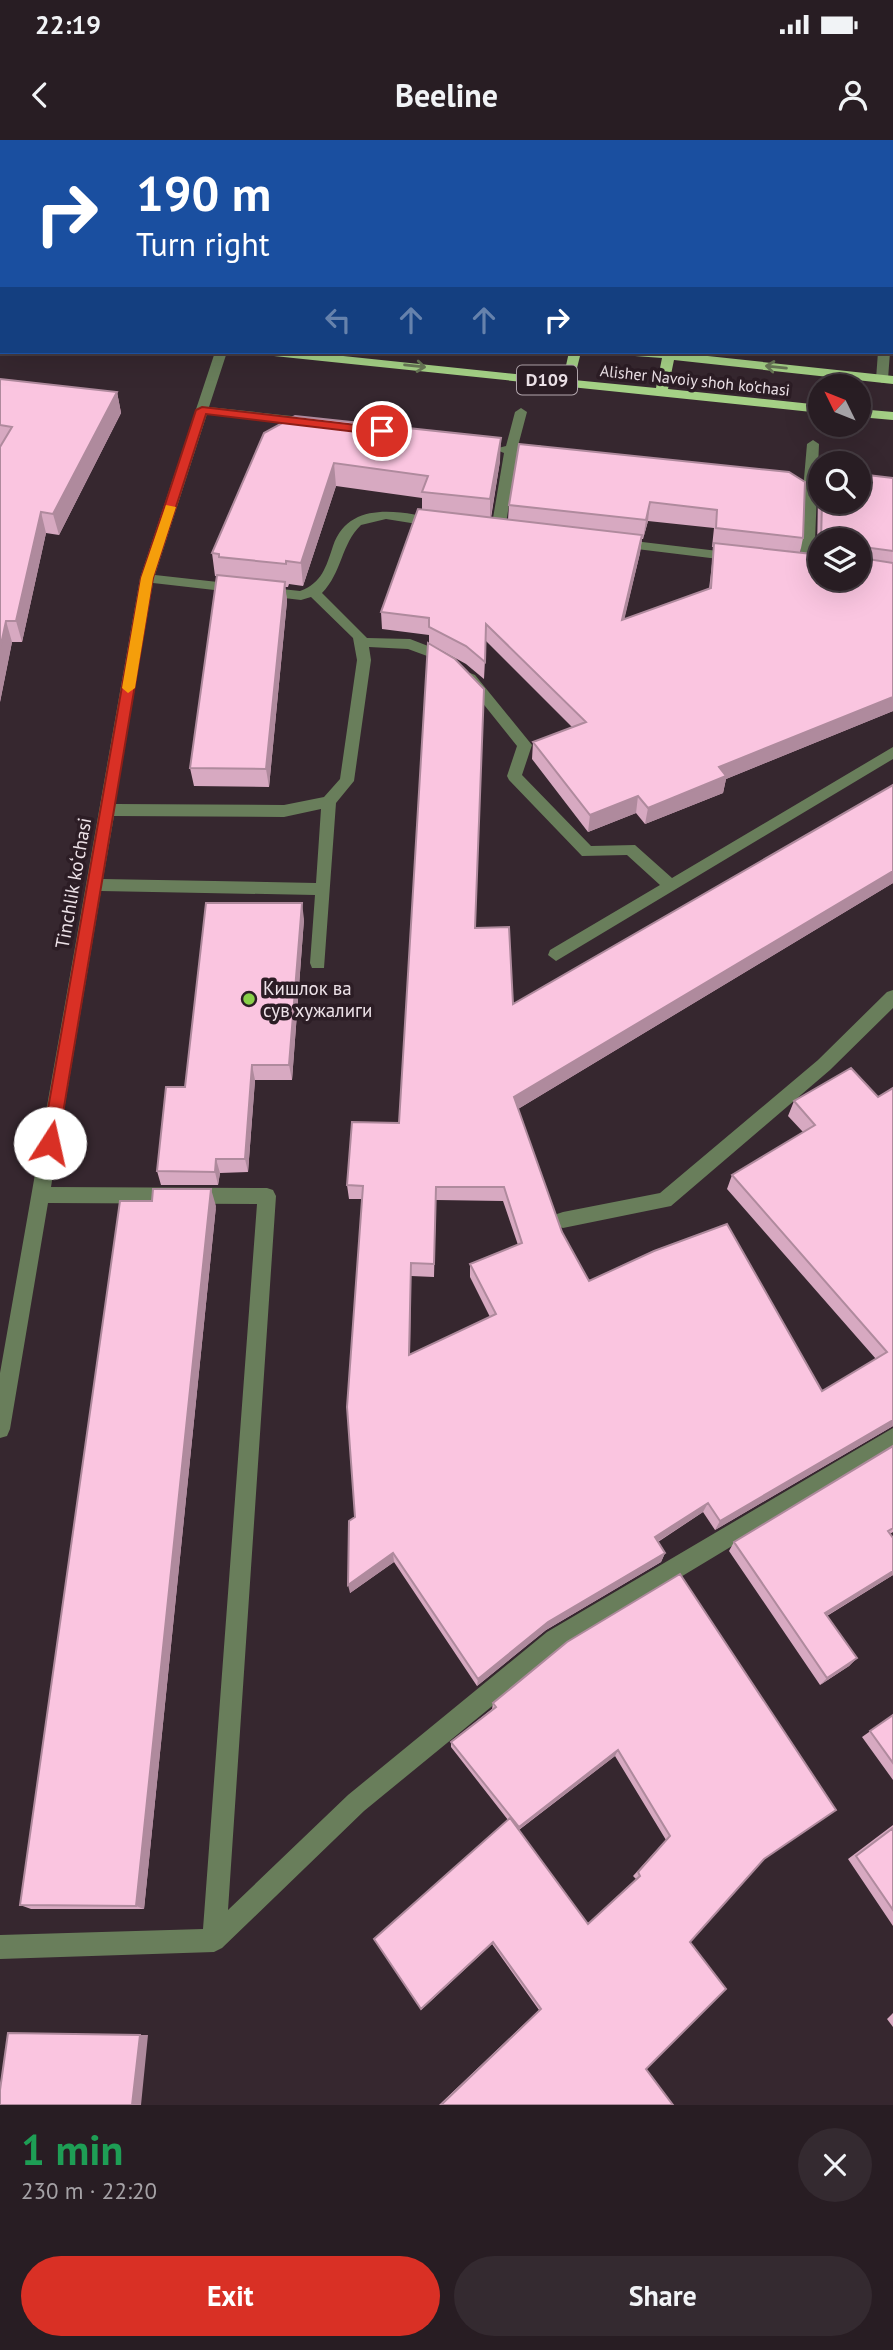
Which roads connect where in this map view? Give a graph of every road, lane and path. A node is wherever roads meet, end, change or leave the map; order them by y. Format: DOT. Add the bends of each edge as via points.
graph roads {
  1 [pos="220,354"];
  2 [pos="294,354"];
  3 [pos="575,354"];
  4 [pos="658,354"];
  5 [pos="884,354"];
  6 [pos="669,355"];
  7 [pos="887,380"];
  8 [pos="568,382"];
  9 [pos="661,392"];
  10 [pos="808,408"];
  11 [pos="202,410"];
  12 [pos="521,412"];
  13 [pos="872,414"];
  14 [pos="893,416"];
  15 [pos="318,423"];
  16 [pos="813,444"];
  17 [pos="485,447"];
  18 [pos="511,450"];
  19 [pos="552,450"];
  20 [pos="812,451"];
  21 [pos="774,479"];
  22 [pos="808,498"];
  23 [pos="809,514"];
  24 [pos="456,525"];
  25 [pos="498,530"];
  26 [pos="606,542"];
  27 [pos="753,559"];
  28 [pos="807,565"];
  29 [pos="147,578"];
  30 [pos="314,593"];
  31 [pos="361,642"];
  32 [pos="893,752"];
  33 [pos="330,802"];
  34 [pos="107,810"];
  35 [pos="670,885"];
  36 [pos="94,886"];
  37 [pos="323,889"];
  38 [pos="556,955"];
  39 [pos="318,963"];
  40 [pos="893,997"];
  41 [pos="41,1195"];
  42 [pos="564,1220"];
  43 [pos="4,1384"];
  44 [pos="0,1429"];
  45 [pos="893,1438"];
  46 [pos="214,1940"];
  47 [pos="0,1947"];
  1 -- 11 [label="street, Tinchlik kо‘chasi"];
  2 -- 8 [label="main road, Alisher Navoiy shoh ko'chasi / D109, one-way"];
  3 -- 8 [label="main road"];
  4 -- 6 [label="main road, Alisher Navoiy shoh ko'chasi"];
  5 -- 7 [label="street"];
  7 -- 6 [label="main road, Alisher Navoiy shoh ko'chasi, one-way"];
  6 -- 9 [label="main road"];
  8 -- 9 [label="main road, Alisher Navoiy shoh ko'chasi / D109"];
  9 -- 10 [label="main road, Alisher Navoiy shoh ko'chasi / D109"];
  11 -- 15 [label="street"];
  11 -- 29 [label="street, Tinchlik kо‘chasi"];
  12 -- 18 [label="street"];
  13 -- 14 [label="main road"];
  16 -- 20 [label="street"];
  17 -- 18 [label="street"];
  18 -- 19 [label="street"];
  18 -- 25 [label="street"];
  21 -- 22 [label="street"];
  23 -- 28 [label="street"];
  24 -- 30 [label="street" via="373,515 355,521 345,532 325,586"];
  26 -- 27 [label="street"];
  29 -- 30 [label="street" via="300,596"];
  29 -- 34 [label="street, Tinchlik kо‘chasi"];
  30 -- 31 [label="street"];
  31 -- 33 [label="street" via="364,660 348,781"];
  31 -- 35 [label="street" via="410,644 448,658 467,673 525,745 514,776 587,852 630,849"];
  32 -- 35 [label="street"];
  33 -- 34 [label="street" via="285,811"];
  33 -- 37 [label="street"];
  34 -- 36 [label="street, Tinchlik kо‘chasi"];
  35 -- 38 [label="street"];
  36 -- 37 [label="street"];
  36 -- 41 [label="street, Tinchlik kо‘chasi"];
  37 -- 39 [label="street"];
  40 -- 42 [label="street" via="824,1065 666,1200"];
  41 -- 43 [label="street, Tinchlik kо‘chasi"];
  41 -- 46 [label="street" via="267,1196"];
  43 -- 44 [label="street, Tinchlik kо‘chasi"];
  45 -- 46 [label="street" via="555,1640 356,1803"];
  46 -- 47 [label="street"];
}
